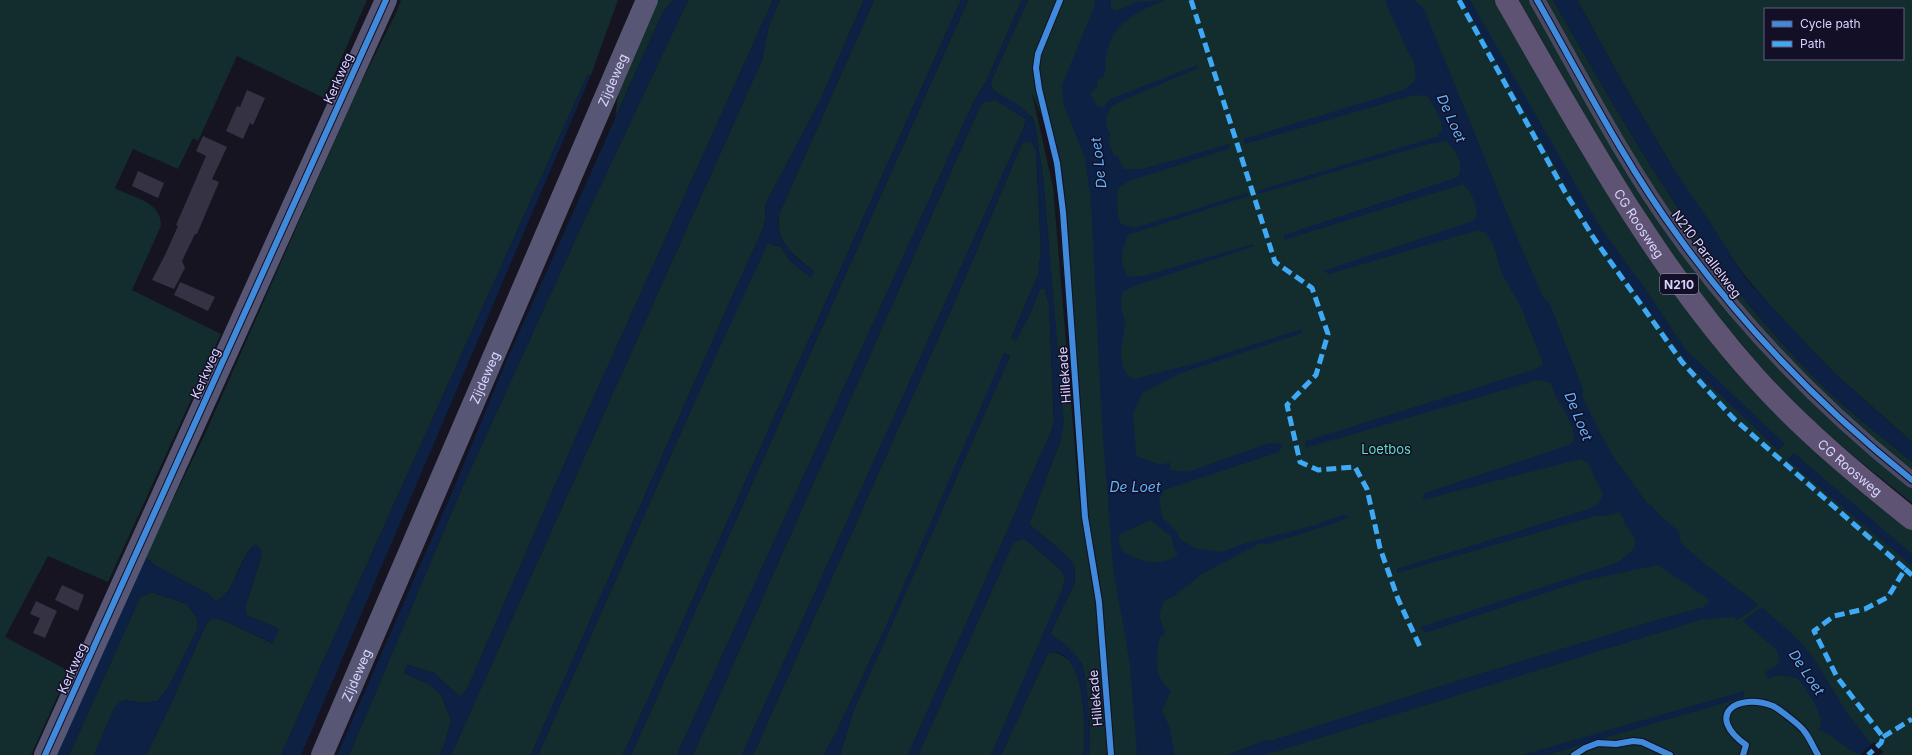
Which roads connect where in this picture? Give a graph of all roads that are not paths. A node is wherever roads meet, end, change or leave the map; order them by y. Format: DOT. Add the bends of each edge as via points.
graph roads {
  1 [pos="386,0"];
  2 [pos="647,0"];
  3 [pos="1506,0"];
  4 [pos="1537,0"];
  5 [pos="1912,480"];
  6 [pos="1912,519"];
  7 [pos="45,755"];
  8 [pos="322,755"];
  1 -- 7 [label="street, Kerkweg"];
  2 -- 8 [label="street, Zijdeweg"];
  3 -- 6 [label="main road, CG Roosweg / N210" via="1626,206 1692,301 1756,378 1794,418"];
  4 -- 5 [label="street, N210 Parallelweg" via="1618,143 1652,198 1688,248 1749,326 1777,357 1853,431"];
}
